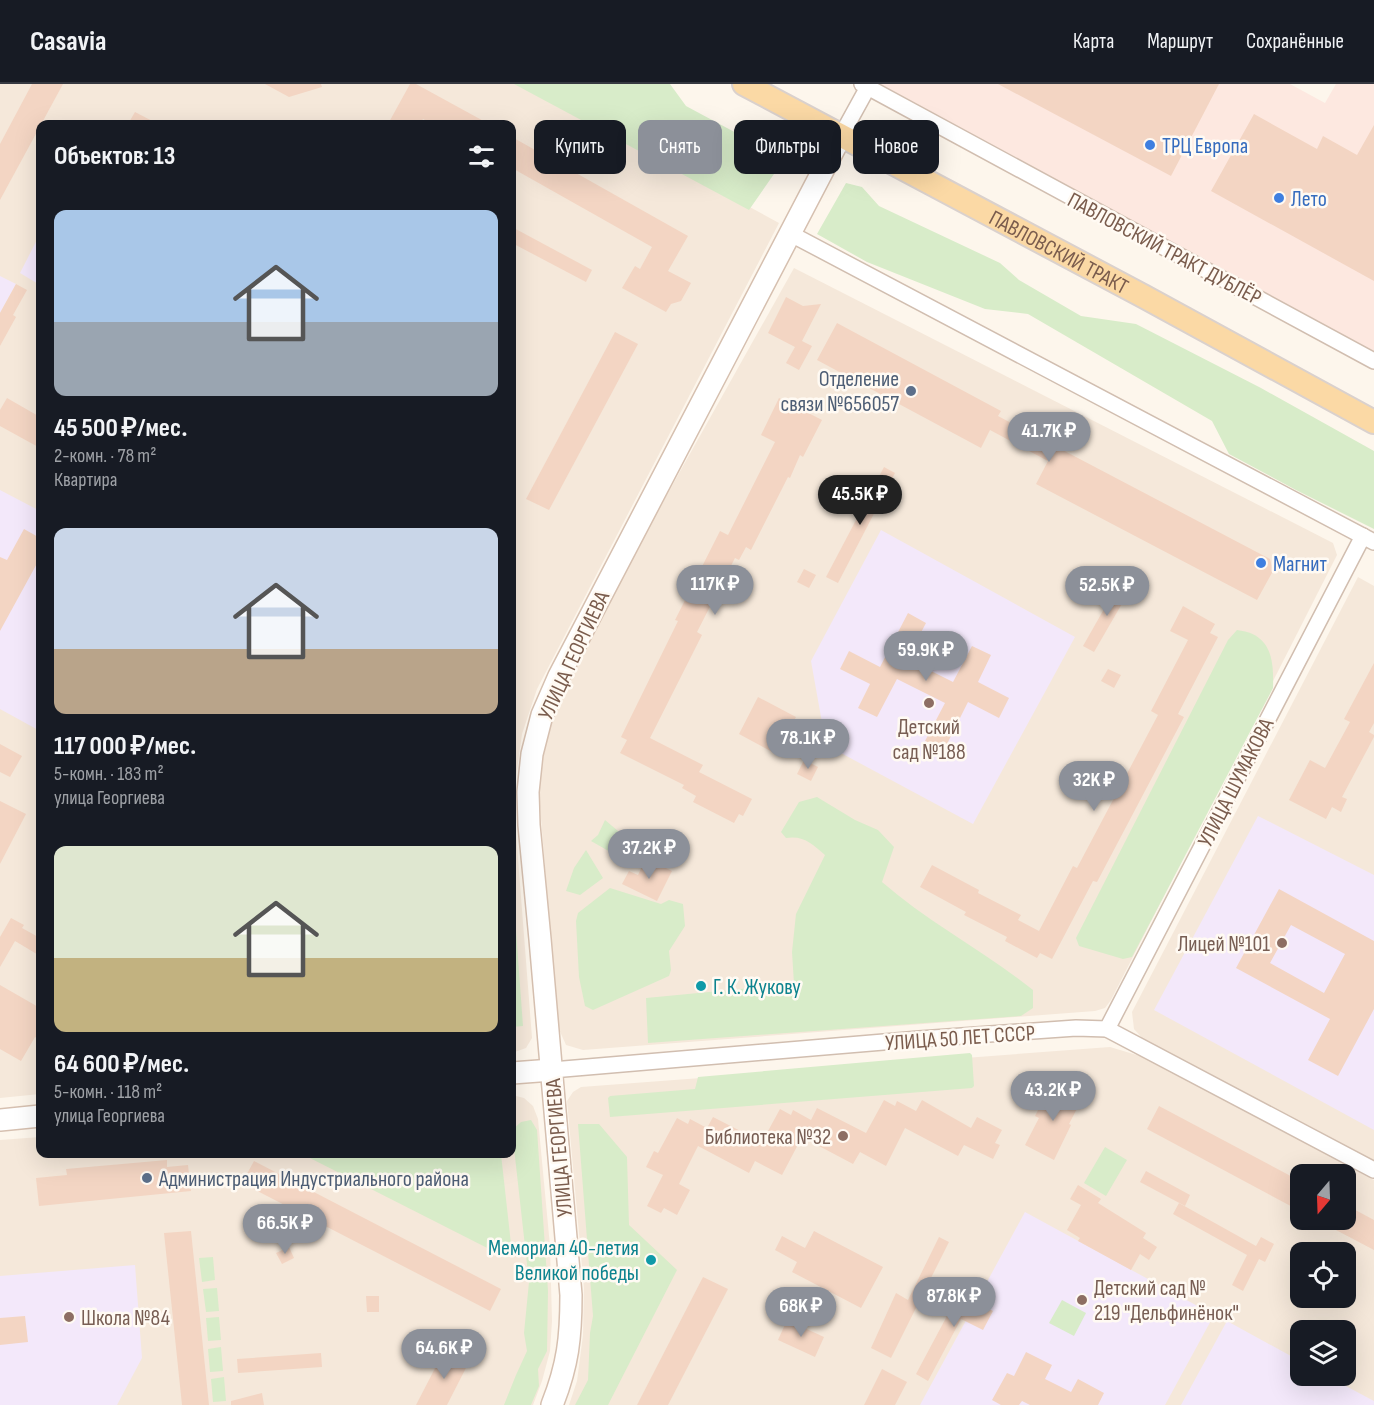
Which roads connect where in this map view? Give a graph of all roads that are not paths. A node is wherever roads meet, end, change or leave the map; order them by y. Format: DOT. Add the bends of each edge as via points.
graph roads {
  1 [pos="744,84"];
  2 [pos="865,86"];
  3 [pos="811,120"];
  4 [pos="841,136"];
  5 [pos="821,174"];
  6 [pos="789,233"];
  7 [pos="1374,361"];
  8 [pos="1374,422"];
  9 [pos="1369,539"];
  10 [pos="1107,1029"];
  11 [pos="552,1070"];
  12 [pos="516,1073"];
  13 [pos="36,1116"];
  14 [pos="0,1120"];
  15 [pos="1374,1170"];
  16 [pos="552,1405"];
  1 -- 3 [label="main road, ПАВЛОВСКИЙ ТРАКТ"];
  2 -- 4 [label="street"];
  2 -- 7 [label="street, ПАВЛОВСКИЙ ТРАКТ ДУБЛЁР"];
  4 -- 8 [label="main road, ПАВЛОВСКИЙ ТРАКТ"];
  5 -- 6 [label="street, УЛИЦА ГЕОРГИЕВА"];
  6 -- 9 [label="street"];
  6 -- 11 [label="street, УЛИЦА ГЕОРГИЕВА" via="542,715 528,792"];
  9 -- 10 [label="street, УЛИЦА ШУМАКОВА"];
  10 -- 11 [label="street, УЛИЦА 50 ЛЕТ СССР" via="919,1039"];
  10 -- 15 [label="street, УЛИЦА 50 ЛЕТ СССР"];
  11 -- 12 [label="street, УЛИЦА 50 ЛЕТ СССР"];
  11 -- 16 [label="street, УЛИЦА ГЕОРГИЕВА" via="571,1336 563,1378"];
  13 -- 14 [label="street"];
}
